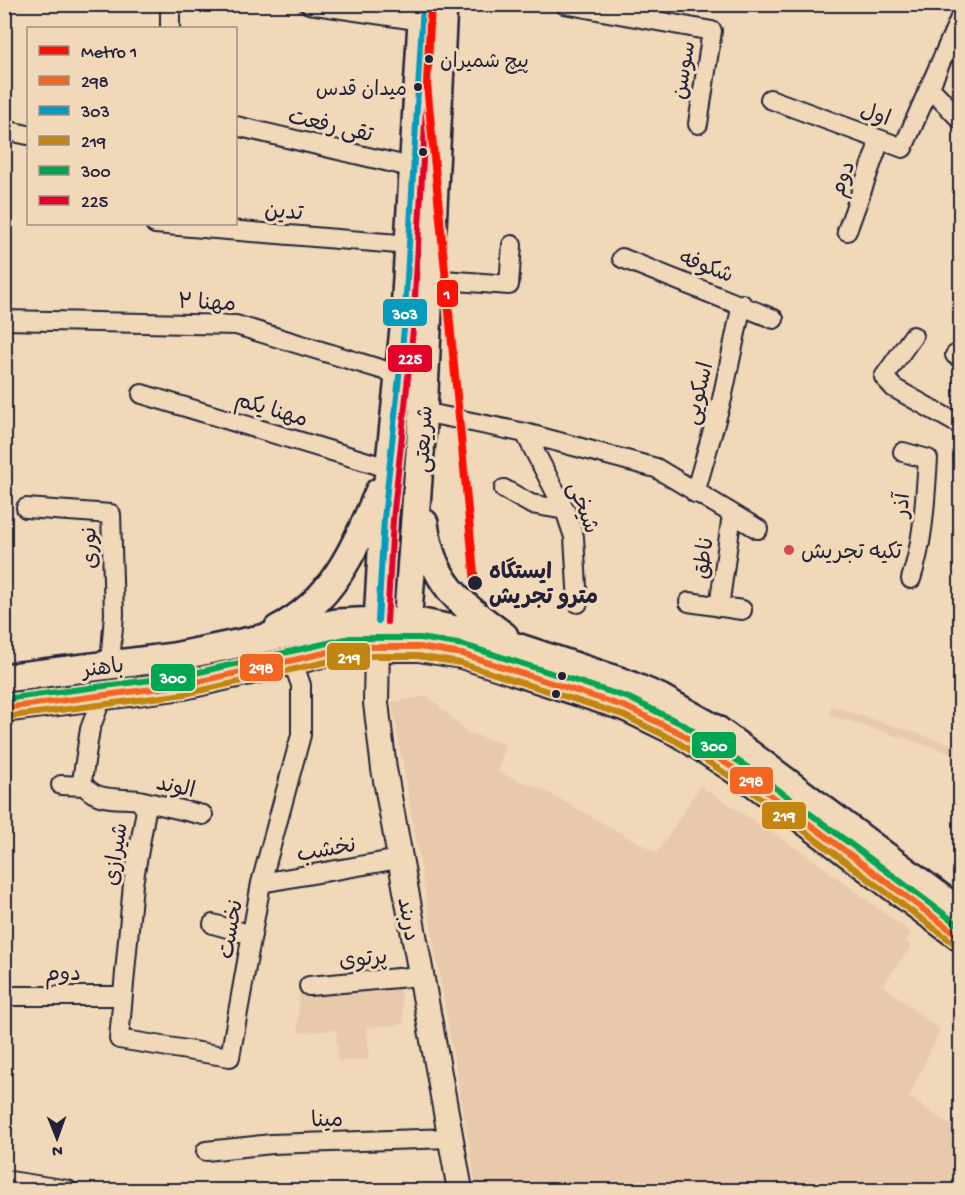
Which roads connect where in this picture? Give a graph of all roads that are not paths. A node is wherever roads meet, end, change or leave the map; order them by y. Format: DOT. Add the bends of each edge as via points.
graph roads {
  1 [pos="170,4"];
  2 [pos="309,4"];
  3 [pos="564,4"];
  4 [pos="600,8"];
  5 [pos="430,10"];
  6 [pos="960,18"];
  7 [pos="170,27"];
  8 [pos="930,88"];
  9 [pos="770,99"];
  10 [pos="960,119"];
  11 [pos="698,124"];
  12 [pos="237,126"];
  13 [pos="4,130"];
  14 [pos="27,135"];
  15 [pos="880,140"];
  16 [pos="415,168"];
  17 [pos="167,225"];
  18 [pos="847,231"];
  19 [pos="410,245"];
  20 [pos="512,245"];
  21 [pos="622,258"];
  22 [pos="431,279"];
  23 [pos="742,304"];
  24 [pos="774,319"];
  25 [pos="4,320"];
  26 [pos="913,336"];
  27 [pos="400,375"];
  28 [pos="142,394"];
  29 [pos="423,412"];
  30 [pos="960,425"];
  31 [pos="525,433"];
  32 [pos="903,452"];
  33 [pos="388,468"];
  34 [pos="419,485"];
  35 [pos="504,489"];
  36 [pos="695,493"];
  37 [pos="26,508"];
  38 [pos="565,510"];
  39 [pos="732,514"];
  40 [pos="384,519"];
  41 [pos="414,522"];
  42 [pos="758,529"];
  43 [pos="911,579"];
  44 [pos="689,602"];
  45 [pos="578,603"];
  46 [pos="719,607"];
  47 [pos="742,610"];
  48 [pos="378,633"];
  49 [pos="407,634"];
  50 [pos="259,638"];
  51 [pos="517,646"];
  52 [pos="292,660"];
  53 [pos="110,665"];
  54 [pos="4,678"];
  55 [pos="102,697"];
  56 [pos="4,708"];
  57 [pos="61,785"];
  58 [pos="84,786"];
  59 [pos="139,800"];
  60 [pos="203,816"];
  61 [pos="399,859"];
  62 [pos="261,883"];
  63 [pos="960,912"];
  64 [pos="213,924"];
  65 [pos="252,935"];
  66 [pos="960,937"];
  67 [pos="420,976"];
  68 [pos="309,986"];
  69 [pos="4,996"];
  70 [pos="122,996"];
  71 [pos="450,1138"];
  72 [pos="206,1151"];
  73 [pos="4,1180"];
  74 [pos="68,1191"];
  75 [pos="460,1191"];
  1 -- 7 [label="street"];
  2 -- 5 [label="street"];
  3 -- 4 [label="street"];
  4 -- 11 [label="street, سوسن" via="712,31"];
  5 -- 16 [label="main road, شریعتی"];
  5 -- 22 [label="main road, شریعتی"];
  6 -- 8 [label="street"];
  8 -- 10 [label="street"];
  8 -- 15 [label="street, اول" via="903,148"];
  9 -- 15 [label="street, اول"];
  12 -- 16 [label="street, تقی رفعت"];
  13 -- 14 [label="street"];
  15 -- 18 [label="street, دوم"];
  16 -- 19 [label="main road, شریعتی"];
  17 -- 19 [label="street, تدین"];
  19 -- 27 [label="main road, شریعتی"];
  20 -- 22 [label="street" via="509,285"];
  21 -- 23 [label="street, شکوفه"];
  22 -- 29 [label="main road, شریعتی"];
  23 -- 24 [label="street, شکوفه"];
  23 -- 36 [label="street, اسکویی" via="722,399"];
  25 -- 27 [label="street, مهنا ۲" via="236,324"];
  26 -- 30 [label="street" via="884,377 894,388"];
  27 -- 33 [label="main road, شریعتی"];
  28 -- 33 [label="street, مهنا یکم"];
  29 -- 31 [label="street"];
  29 -- 34 [label="main road, شریعتی"];
  31 -- 36 [label="street" via="656,468"];
  31 -- 38 [label="street, شیخی"];
  32 -- 43 [label="street, آذر" via="928,459 918,560"];
  33 -- 40 [label="main road, شریعتی"];
  33 -- 50 [label="main road" via="340,573 302,615"];
  34 -- 41 [label="main road, شریعتی"];
  34 -- 51 [label="main road" via="427,547 440,578 472,612"];
  35 -- 38 [label="street" via="531,504"];
  36 -- 39 [label="street"];
  37 -- 53 [label="street, نوری" via="111,514 114,614"];
  38 -- 45 [label="street, شیخی" via="574,537"];
  39 -- 42 [label="street"];
  39 -- 46 [label="street, ناطق"];
  40 -- 41 [label="main road" via="396,540 406,535"];
  40 -- 48 [label="main road, شریعتی"];
  41 -- 49 [label="main road, شریعتی"];
  44 -- 46 [label="street"];
  46 -- 47 [label="street"];
  48 -- 49 [label="main road"];
  48 -- 50 [label="main road, باهنر" via="337,623"];
  48 -- 52 [label="main road, باهنر"];
  48 -- 61 [label="main road, دربند" via="376,703"];
  49 -- 51 [label="main road" via="470,633"];
  49 -- 66 [label="main road" via="626,707 680,733"];
  50 -- 53 [label="main road, باهنر" via="218,650"];
  51 -- 63 [label="main road" via="660,698 717,730"];
  52 -- 55 [label="main road, باهنر" via="184,685"];
  52 -- 62 [label="street, نخست" via="301,686 301,735"];
  53 -- 54 [label="main road, باهنر"];
  55 -- 56 [label="main road, باهنر"];
  55 -- 58 [label="street" via="90,729"];
  57 -- 58 [label="street"];
  58 -- 59 [label="street, شیرازی" via="102,798"];
  59 -- 60 [label="street, الوند"];
  59 -- 70 [label="street, شیرازی" via="146,810 133,884"];
  61 -- 62 [label="street, نخشب"];
  61 -- 67 [label="main road, دربند"];
  62 -- 65 [label="street, نخست"];
  64 -- 65 [label="street"];
  65 -- 70 [label="street, نخست" via="230,1057 119,1039"];
  67 -- 68 [label="street, پرتوی"];
  67 -- 71 [label="main road, دربند"];
  69 -- 70 [label="street, دوم"];
  71 -- 72 [label="street, مینا" via="272,1144"];
  71 -- 75 [label="main road, دربند"];
  73 -- 74 [label="street"];
}
